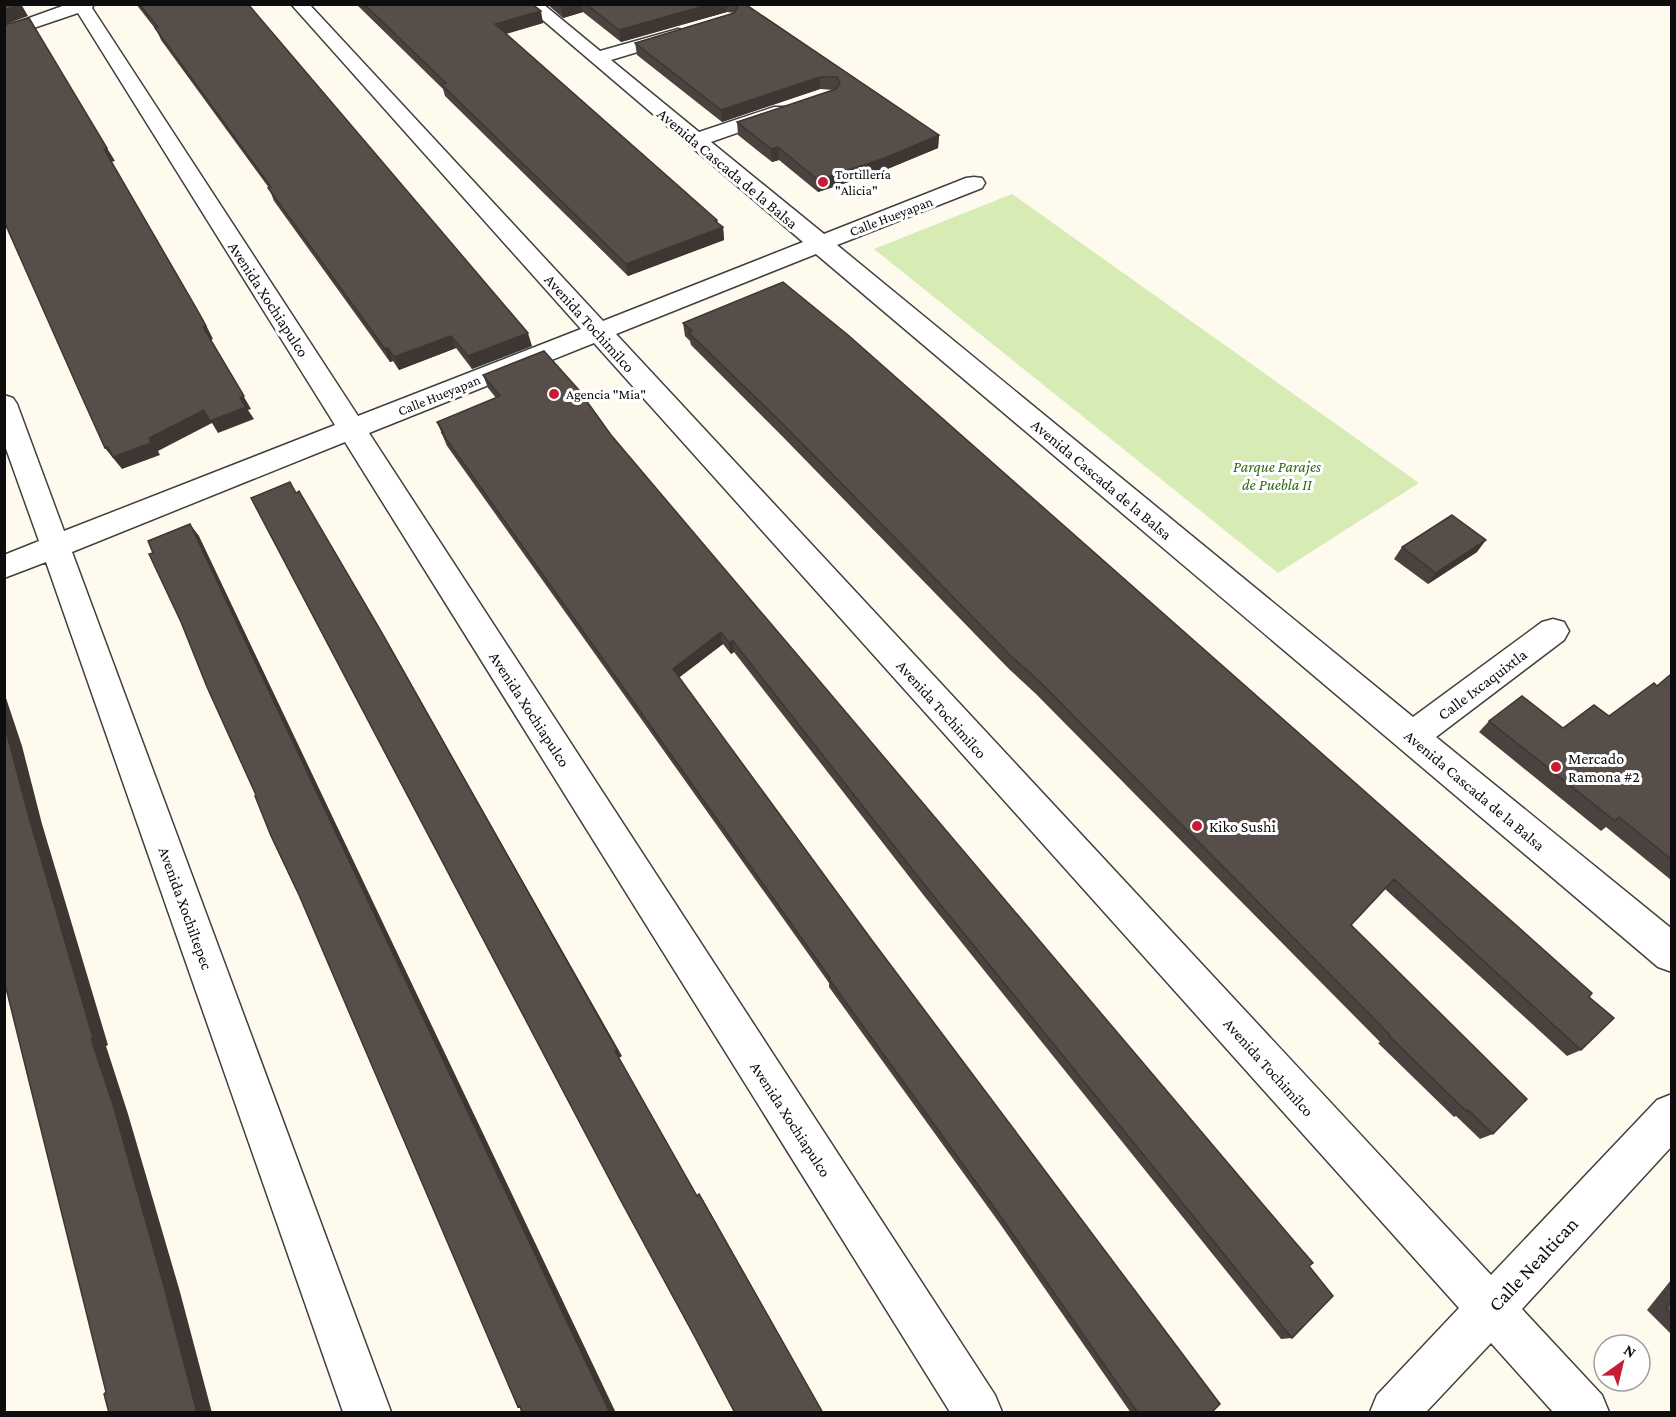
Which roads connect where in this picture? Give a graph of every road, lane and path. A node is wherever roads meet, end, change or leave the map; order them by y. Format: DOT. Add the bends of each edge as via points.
graph roads {
  1 [pos="299,4"];
  2 [pos="532,4"];
  3 [pos="84,5"];
  4 [pos="695,29"];
  5 [pos="4,33"];
  6 [pos="597,58"];
  7 [pos="795,106"];
  8 [pos="695,140"];
  9 [pos="974,183"];
  10 [pos="820,244"];
  11 [pos="598,332"];
  12 [pos="4,404"];
  13 [pos="352,430"];
  14 [pos="56,548"];
  15 [pos="4,567"];
  16 [pos="1553,631"];
  17 [pos="1411,737"];
  18 [pos="1671,954"];
  19 [pos="1671,1115"];
  20 [pos="1490,1309"];
  21 [pos="367,1413"];
  22 [pos="978,1413"];
  23 [pos="1394,1413"];
  24 [pos="1585,1413"];
  1 -- 11 [label="street, Avenida Tochimilco"];
  2 -- 6 [label="street, Avenida Cascada de la Balsa"];
  3 -- 5 [label="street"];
  3 -- 13 [label="street, Avenida Xochiapulco"];
  4 -- 6 [label="street"];
  6 -- 8 [label="street, Avenida Cascada de la Balsa"];
  7 -- 8 [label="street"];
  8 -- 10 [label="street, Avenida Cascada de la Balsa"];
  9 -- 10 [label="street, Calle Hueyapan"];
  10 -- 11 [label="street, Calle Hueyapan"];
  10 -- 17 [label="street, Avenida Cascada de la Balsa"];
  11 -- 13 [label="street, Calle Hueyapan"];
  11 -- 20 [label="street, Avenida Tochimilco"];
  12 -- 14 [label="street, Avenida Xochiltepec"];
  13 -- 14 [label="street, Calle Hueyapan"];
  13 -- 22 [label="street, Avenida Xochiapulco"];
  14 -- 15 [label="street, Calle Hueyapan"];
  14 -- 21 [label="street, Avenida Xochiltepec"];
  16 -- 17 [label="street, Calle Ixcaquixtla"];
  17 -- 18 [label="street, Avenida Cascada de la Balsa"];
  19 -- 20 [label="street, Calle Nealtican"];
  20 -- 23 [label="street, Calle Nealtican"];
  20 -- 24 [label="street, Avenida Tochimilco"];
}
